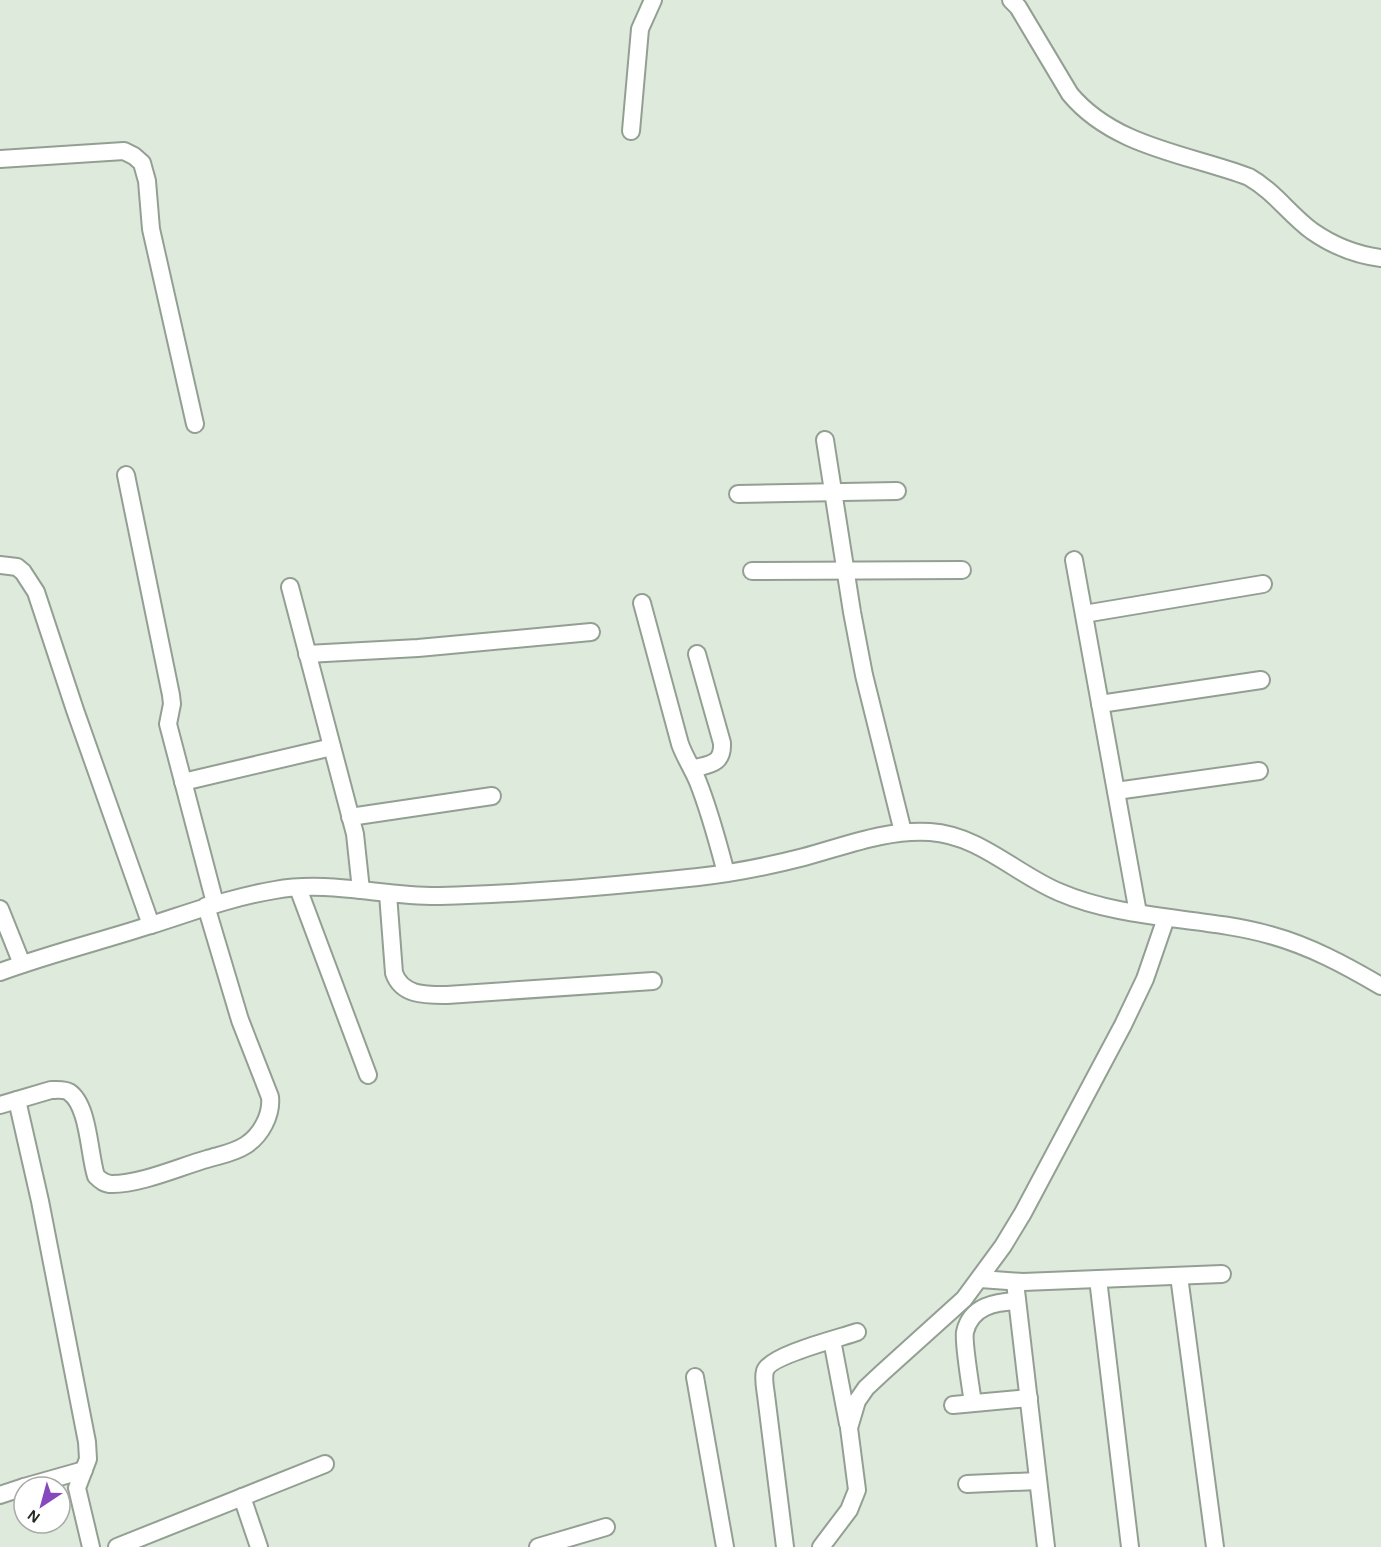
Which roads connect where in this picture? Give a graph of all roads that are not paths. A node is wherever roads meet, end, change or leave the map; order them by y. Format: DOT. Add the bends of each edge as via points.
graph roads {
  1 [pos="652,0"];
  2 [pos="1011,0"];
  3 [pos="631,131"];
  4 [pos="0,159"];
  5 [pos="1381,258"];
  6 [pos="195,424"];
  7 [pos="825,440"];
  8 [pos="126,475"];
  9 [pos="833,491"];
  10 [pos="897,491"];
  11 [pos="738,494"];
  12 [pos="1074,560"];
  13 [pos="0,565"];
  14 [pos="845,570"];
  15 [pos="962,570"];
  16 [pos="752,571"];
  17 [pos="1263,584"];
  18 [pos="290,587"];
  19 [pos="642,603"];
  20 [pos="1084,614"];
  21 [pos="591,632"];
  22 [pos="307,654"];
  23 [pos="697,654"];
  24 [pos="1262,680"];
  25 [pos="1100,704"];
  26 [pos="332,747"];
  27 [pos="692,769"];
  28 [pos="1259,771"];
  29 [pos="183,782"];
  30 [pos="1116,791"];
  31 [pos="492,796"];
  32 [pos="350,817"];
  33 [pos="903,832"];
  34 [pos="726,873"];
  35 [pos="298,888"];
  36 [pos="360,890"];
  37 [pos="388,894"];
  38 [pos="210,905"];
  39 [pos="0,909"];
  40 [pos="1138,913"];
  41 [pos="1166,918"];
  42 [pos="151,925"];
  43 [pos="22,964"];
  44 [pos="0,972"];
  45 [pos="653,981"];
  46 [pos="1381,986"];
  47 [pos="368,1075"];
  48 [pos="17,1100"];
  49 [pos="0,1105"];
  50 [pos="1222,1274"];
  51 [pos="1179,1276"];
  52 [pos="980,1279"];
  53 [pos="1098,1279"];
  54 [pos="1015,1282"];
  55 [pos="1017,1301"];
  56 [pos="857,1332"];
  57 [pos="832,1340"];
  58 [pos="695,1377"];
  59 [pos="1029,1398"];
  60 [pos="973,1403"];
  61 [pos="953,1405"];
  62 [pos="849,1428"];
  63 [pos="325,1464"];
  64 [pos="84,1470"];
  65 [pos="66,1475"];
  66 [pos="1038,1481"];
  67 [pos="967,1484"];
  68 [pos="242,1497"];
  69 [pos="606,1527"];
  70 [pos="819,1546"];
  71 [pos="91,1547"];
  72 [pos="117,1547"];
  73 [pos="259,1547"];
  74 [pos="538,1547"];
  75 [pos="725,1547"];
  76 [pos="785,1547"];
  77 [pos="1046,1547"];
  78 [pos="1130,1547"];
  79 [pos="1215,1547"];
  1 -- 3 [label="street" via="640,28"];
  2 -- 5 [label="street" via="1070,94 1095,119 1121,134 1249,177 1265,186 1312,231 1353,252"];
  4 -- 6 [label="street" via="124,151 142,163 151,229"];
  7 -- 9 [label="street"];
  8 -- 29 [label="street" via="171,695 168,724"];
  9 -- 10 [label="street"];
  9 -- 11 [label="street"];
  9 -- 14 [label="street"];
  12 -- 20 [label="street"];
  13 -- 42 [label="street" via="17,567 36,592"];
  14 -- 15 [label="street"];
  14 -- 16 [label="street"];
  14 -- 33 [label="street" via="864,675"];
  17 -- 20 [label="street"];
  18 -- 22 [label="street"];
  19 -- 27 [label="street" via="680,744"];
  20 -- 25 [label="street"];
  21 -- 22 [label="street"];
  22 -- 26 [label="street"];
  23 -- 27 [label="street" via="722,753 718,760"];
  24 -- 25 [label="street"];
  25 -- 30 [label="street"];
  26 -- 29 [label="street"];
  26 -- 32 [label="street"];
  27 -- 34 [label="street" via="708,807"];
  28 -- 30 [label="street"];
  29 -- 38 [label="street"];
  30 -- 40 [label="street"];
  31 -- 32 [label="street"];
  32 -- 36 [label="street"];
  33 -- 34 [label="street"];
  33 -- 40 [label="street" via="952,836 976,845 1061,893"];
  34 -- 37 [label="street" via="538,891 439,896"];
  35 -- 36 [label="street"];
  35 -- 38 [label="street" via="277,889"];
  35 -- 47 [label="street"];
  36 -- 37 [label="street"];
  37 -- 45 [label="street" via="394,973 397,982 413,992 447,995"];
  38 -- 42 [label="street"];
  38 -- 48 [label="street" via="240,1020 270,1097 268,1117 253,1139 237,1150 142,1179 110,1184 96,1176 81,1110 69,1092 51,1090"];
  39 -- 43 [label="street"];
  40 -- 41 [label="street"];
  41 -- 46 [label="street" via="1268,934 1309,948"];
  41 -- 52 [label="street" via="1145,979 1123,1025 1023,1213"];
  42 -- 43 [label="street"];
  43 -- 44 [label="street"];
  48 -- 49 [label="street"];
  48 -- 64 [label="street" via="87,1442"];
  50 -- 51 [label="street"];
  51 -- 53 [label="street"];
  51 -- 79 [label="street"];
  52 -- 54 [label="street"];
  52 -- 62 [label="street" via="964,1299 866,1388 857,1401"];
  53 -- 54 [label="street"];
  53 -- 78 [label="street"];
  54 -- 55 [label="street"];
  55 -- 59 [label="street"];
  55 -- 60 [label="street" via="987,1305 977,1312 964,1333"];
  56 -- 57 [label="street"];
  57 -- 62 [label="street"];
  57 -- 76 [label="street" via="782,1356 765,1370"];
  58 -- 75 [label="street"];
  59 -- 60 [label="street"];
  59 -- 66 [label="street"];
  60 -- 61 [label="street"];
  62 -- 70 [label="street" via="857,1490 849,1510"];
  63 -- 68 [label="street"];
  64 -- 65 [label="street"];
  64 -- 71 [label="street" via="76,1488"];
  66 -- 67 [label="street"];
  66 -- 77 [label="street"];
  68 -- 72 [label="street"];
  68 -- 73 [label="street"];
  69 -- 74 [label="street"];
}
